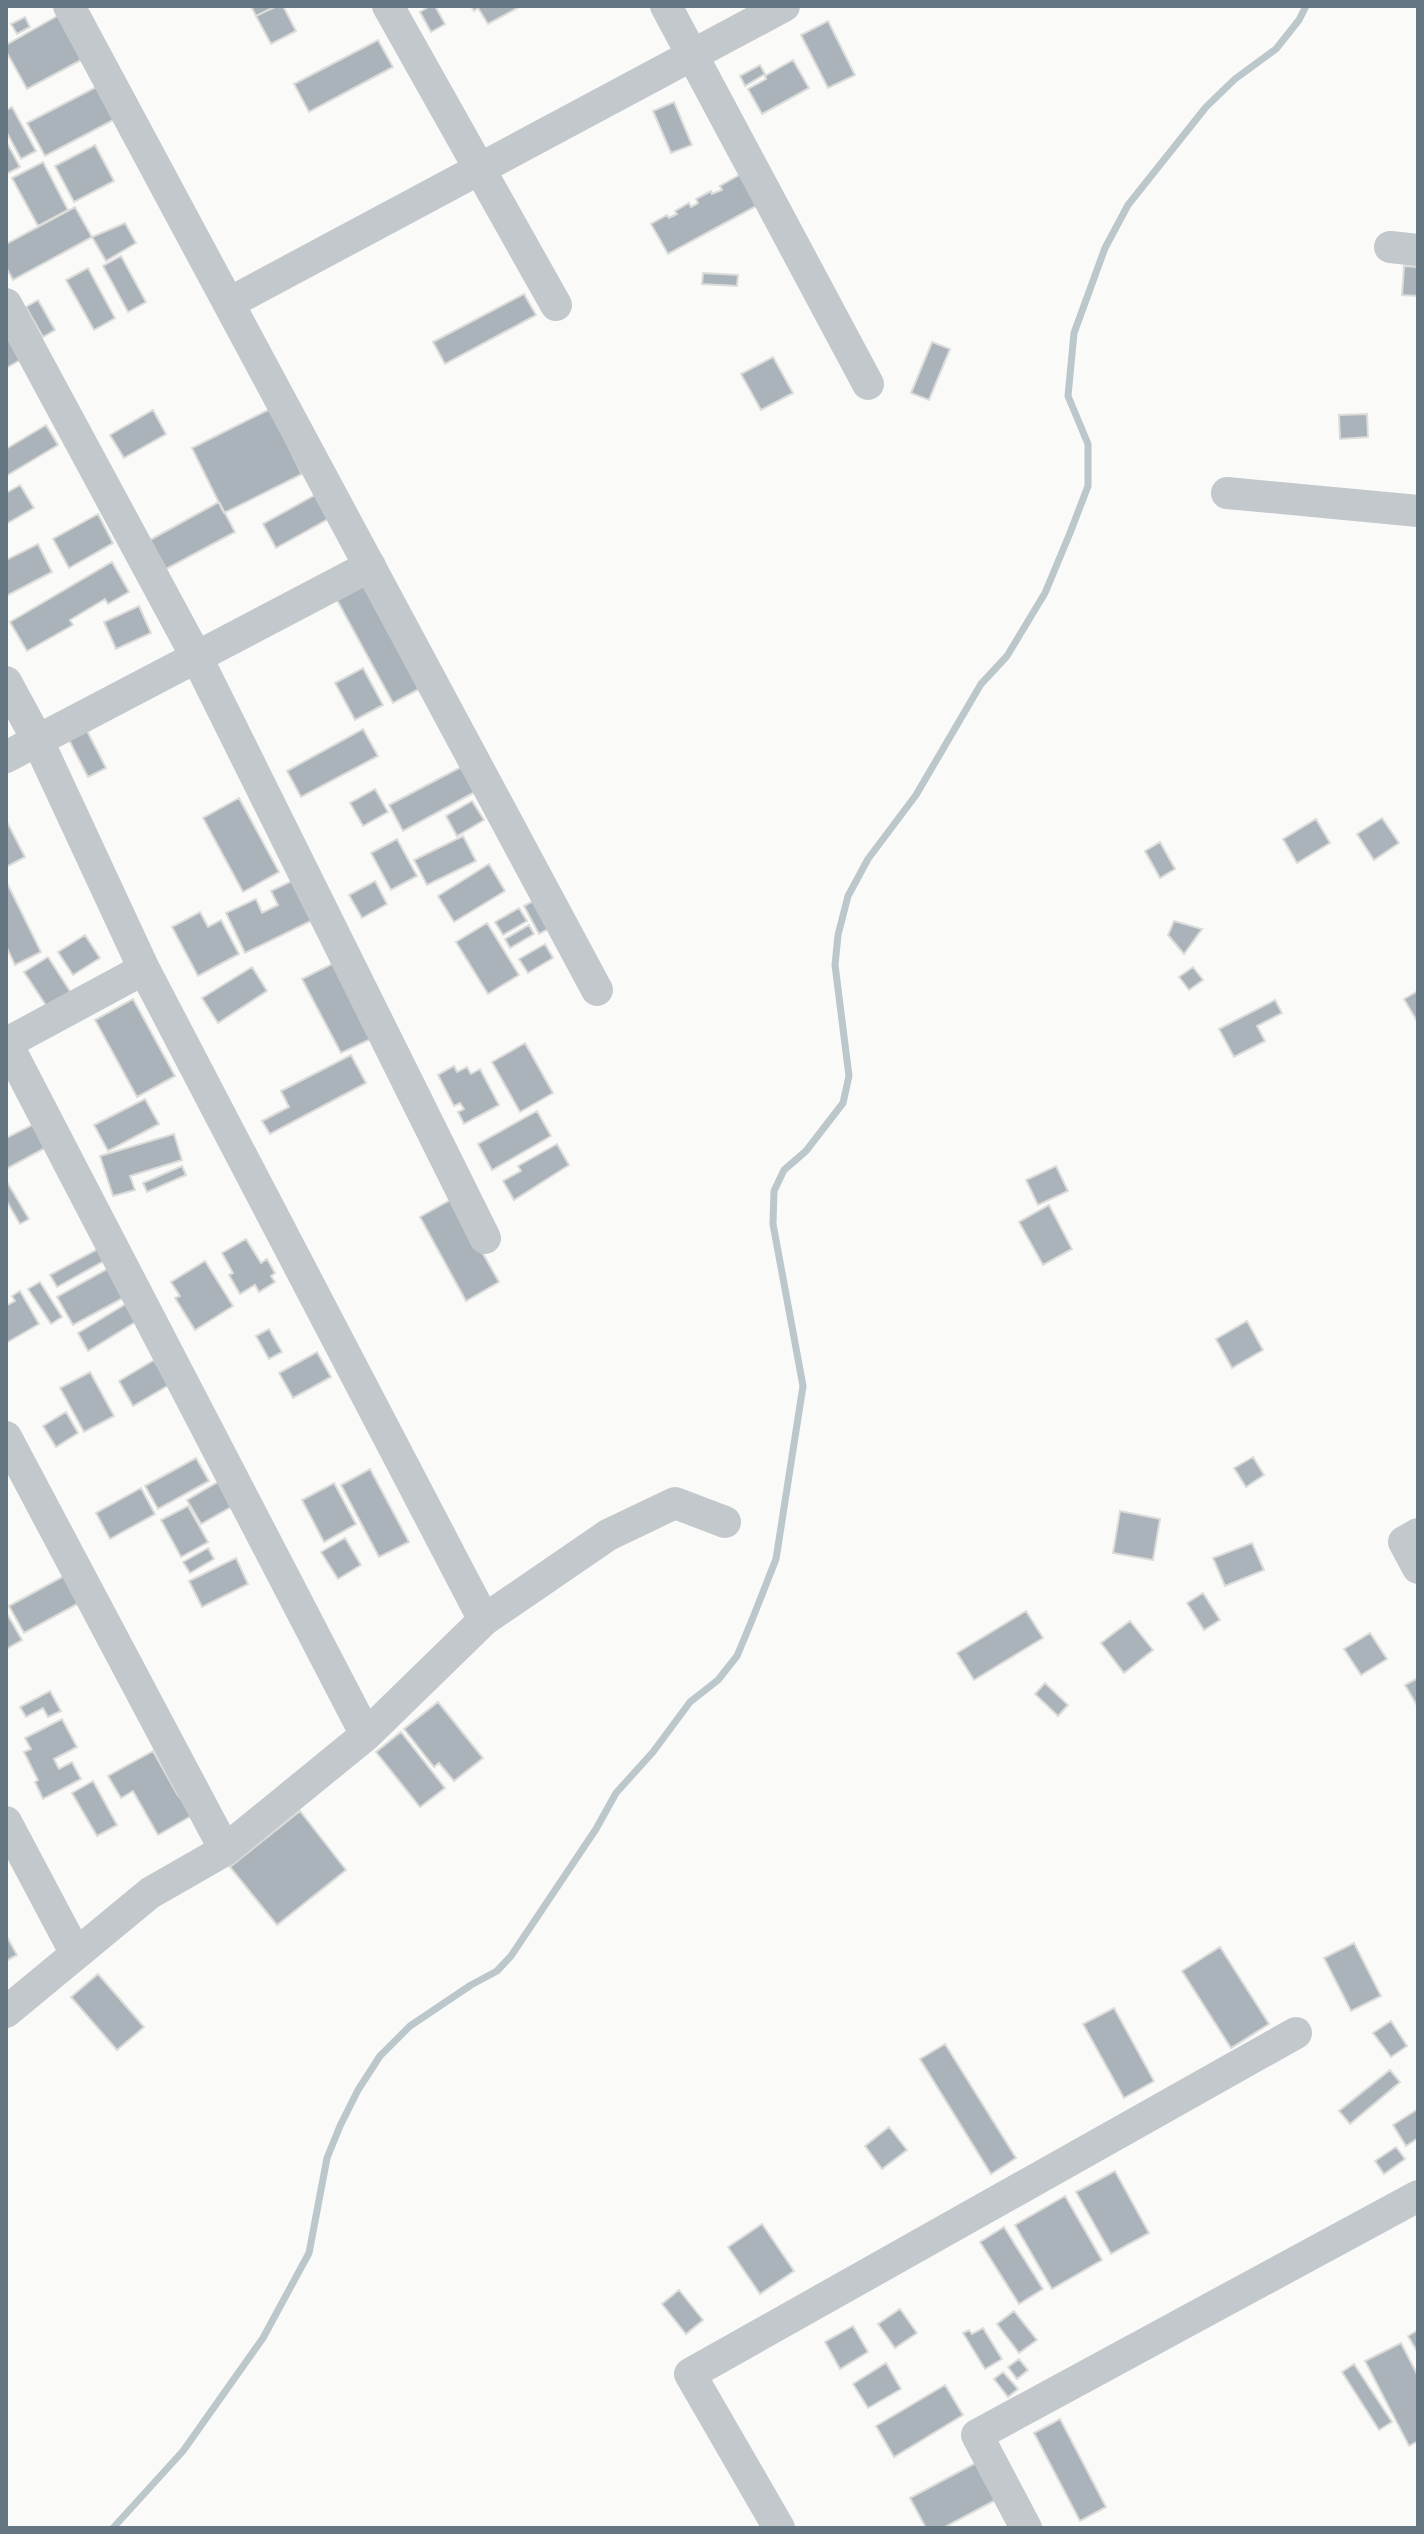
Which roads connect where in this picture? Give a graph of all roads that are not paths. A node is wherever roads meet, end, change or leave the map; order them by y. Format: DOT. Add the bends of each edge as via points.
graph roads {
  1 [pos="69,6"];
  2 [pos="388,6"];
  3 [pos="666,6"];
  4 [pos="784,6"];
  5 [pos="692,55"];
  6 [pos="479,169"];
  7 [pos="229,303"];
  8 [pos="6,304"];
  9 [pos="556,305"];
  10 [pos="868,384"];
  11 [pos="1227,493"];
  12 [pos="1418,511"];
  13 [pos="370,566"];
  14 [pos="197,658"];
  15 [pos="6,682"];
  16 [pos="38,741"];
  17 [pos="6,757"];
  18 [pos="144,969"];
  19 [pos="597,990"];
  20 [pos="6,1042"];
  21 [pos="485,1238"];
  22 [pos="6,1437"];
  23 [pos="725,1522"];
  24 [pos="1418,1534"];
  25 [pos="1418,1568"];
  26 [pos="484,1620"];
  27 [pos="366,1735"];
  28 [pos="6,1822"];
  29 [pos="225,1850"];
  30 [pos="76,1954"];
  31 [pos="6,2012"];
  32 [pos="1296,2033"];
  33 [pos="1418,2196"];
  34 [pos="779,2528"];
  35 [pos="1026,2528"];
  1 -- 7 [label="street"];
  2 -- 6 [label="street"];
  3 -- 5 [label="street"];
  4 -- 5 [label="street"];
  5 -- 6 [label="street"];
  5 -- 10 [label="street"];
  6 -- 7 [label="street"];
  6 -- 9 [label="street"];
  7 -- 13 [label="street"];
  8 -- 14 [label="street"];
  11 -- 12 [label="street"];
  13 -- 14 [label="street"];
  13 -- 19 [label="street"];
  14 -- 16 [label="street"];
  14 -- 21 [label="street"];
  15 -- 16 [label="street"];
  16 -- 17 [label="street"];
  16 -- 18 [label="street"];
  18 -- 20 [label="street"];
  18 -- 26 [label="street"];
  20 -- 27 [label="street"];
  22 -- 29 [label="street"];
  23 -- 26 [label="street" via="675,1503 608,1535"];
  24 -- 25 [label="street" via="1404,1542"];
  26 -- 27 [label="street"];
  27 -- 29 [label="street"];
  28 -- 30 [label="street"];
  29 -- 30 [label="street" via="150,1893"];
  30 -- 31 [label="street"];
  32 -- 34 [label="street" via="690,2374"];
  33 -- 35 [label="street" via="977,2435"];
}
